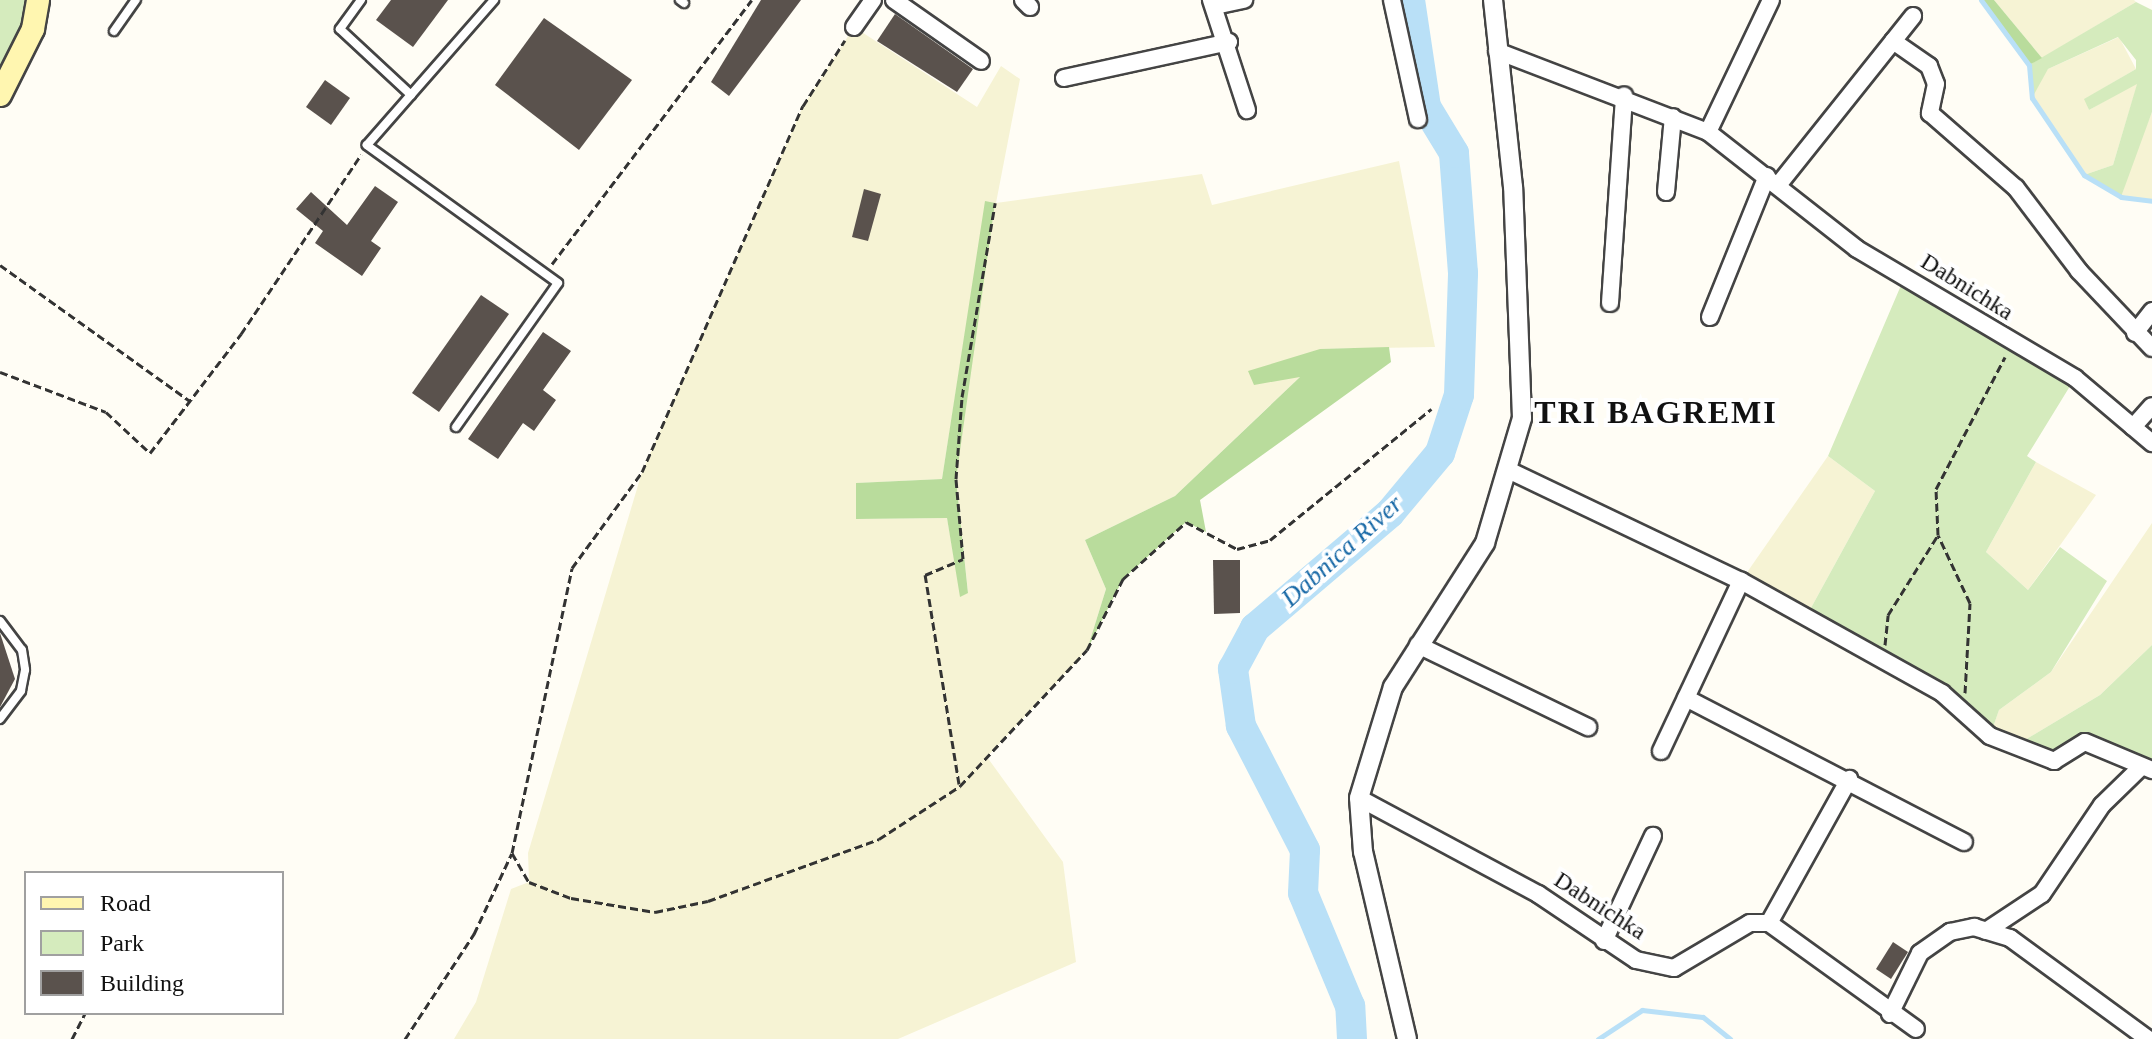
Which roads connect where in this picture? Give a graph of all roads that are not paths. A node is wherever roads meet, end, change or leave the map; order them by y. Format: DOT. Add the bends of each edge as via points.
graph roads {
  1 [pos="38,0"];
  2 [pos="136,0"];
  3 [pos="361,0"];
  4 [pos="494,0"];
  5 [pos="873,0"];
  6 [pos="894,0"];
  7 [pos="1244,0"];
  8 [pos="1392,0"];
  9 [pos="1493,0"];
  10 [pos="1771,0"];
  11 [pos="1213,3"];
  12 [pos="1913,16"];
  13 [pos="854,27"];
  14 [pos="114,31"];
  15 [pos="1893,41"];
  16 [pos="1229,42"];
  17 [pos="1497,51"];
  18 [pos="981,61"];
  19 [pos="1064,78"];
  20 [pos="0,95"];
  21 [pos="411,95"];
  22 [pos="1624,95"];
  23 [pos="1247,110"];
  24 [pos="1673,117"];
  25 [pos="1418,119"];
  26 [pos="1708,132"];
  27 [pos="1773,180"];
  28 [pos="1666,192"];
  29 [pos="1610,303"];
  30 [pos="2152,311"];
  31 [pos="1710,317"];
  32 [pos="2135,333"];
  33 [pos="2152,348"];
  34 [pos="2152,406"];
  35 [pos="456,427"];
  36 [pos="2133,427"];
  37 [pos="2152,443"];
  38 [pos="1508,470"];
  39 [pos="1741,581"];
  40 [pos="0,621"];
  41 [pos="1418,645"];
  42 [pos="1686,698"];
  43 [pos="0,719"];
  44 [pos="1588,727"];
  45 [pos="1661,751"];
  46 [pos="2146,769"];
  47 [pos="1849,779"];
  48 [pos="1359,798"];
  49 [pos="1653,836"];
  50 [pos="1964,842"];
  51 [pos="1769,923"];
  52 [pos="1986,931"];
  53 [pos="1604,941"];
  54 [pos="1890,1014"];
  55 [pos="1916,1029"];
  56 [pos="1407,1039"];
  57 [pos="2148,1039"];
  1 -- 20 [label="main road" via="33,29"];
  2 -- 14 [label="lane"];
  3 -- 21 [label="lane" via="340,29"];
  4 -- 21 [label="lane"];
  5 -- 13 [label="street"];
  6 -- 18 [label="street"];
  7 -- 11 [label="street"];
  8 -- 25 [label="street"];
  9 -- 17 [label="street"];
  10 -- 26 [label="street"];
  11 -- 16 [label="street"];
  12 -- 15 [label="street"];
  15 -- 27 [label="street"];
  15 -- 32 [label="street" via="1929,66 1936,84 1930,113 2016,188"];
  16 -- 19 [label="street"];
  16 -- 23 [label="street"];
  17 -- 22 [label="street, Dabnichka"];
  17 -- 38 [label="street" via="1513,187 1522,418"];
  21 -- 35 [label="lane" via="367,145 558,283"];
  22 -- 24 [label="street, Dabnichka"];
  22 -- 29 [label="street"];
  24 -- 26 [label="street, Dabnichka"];
  24 -- 28 [label="street"];
  26 -- 27 [label="street, Dabnichka"];
  27 -- 31 [label="street"];
  27 -- 36 [label="street, Dabnichka" via="1857,249 2075,378"];
  30 -- 32 [label="street"];
  32 -- 33 [label="street"];
  34 -- 36 [label="street"];
  36 -- 37 [label="street, Dabnichka"];
  38 -- 39 [label="street"];
  38 -- 41 [label="street" via="1485,543"];
  39 -- 42 [label="street"];
  39 -- 46 [label="street" via="1883,660 1964,712 1990,736 2054,761 2085,742"];
  40 -- 43 [label="lane" via="22,650 25,670 21,691"];
  41 -- 44 [label="street"];
  41 -- 48 [label="street" via="1380,715"];
  42 -- 45 [label="street"];
  42 -- 47 [label="street"];
  46 -- 52 [label="street" via="2102,805 2042,894"];
  47 -- 50 [label="street"];
  47 -- 51 [label="street"];
  48 -- 53 [label="street, Dabnichka" via="1538,894"];
  48 -- 56 [label="street" via="1363,852"];
  49 -- 53 [label="street"];
  51 -- 53 [label="street, Dabnichka" via="1750,923 1674,968 1636,960"];
  51 -- 54 [label="street"];
  52 -- 54 [label="street" via="1950,932 1920,953"];
  52 -- 57 [label="street" via="2010,938"];
  54 -- 55 [label="street"];
}
